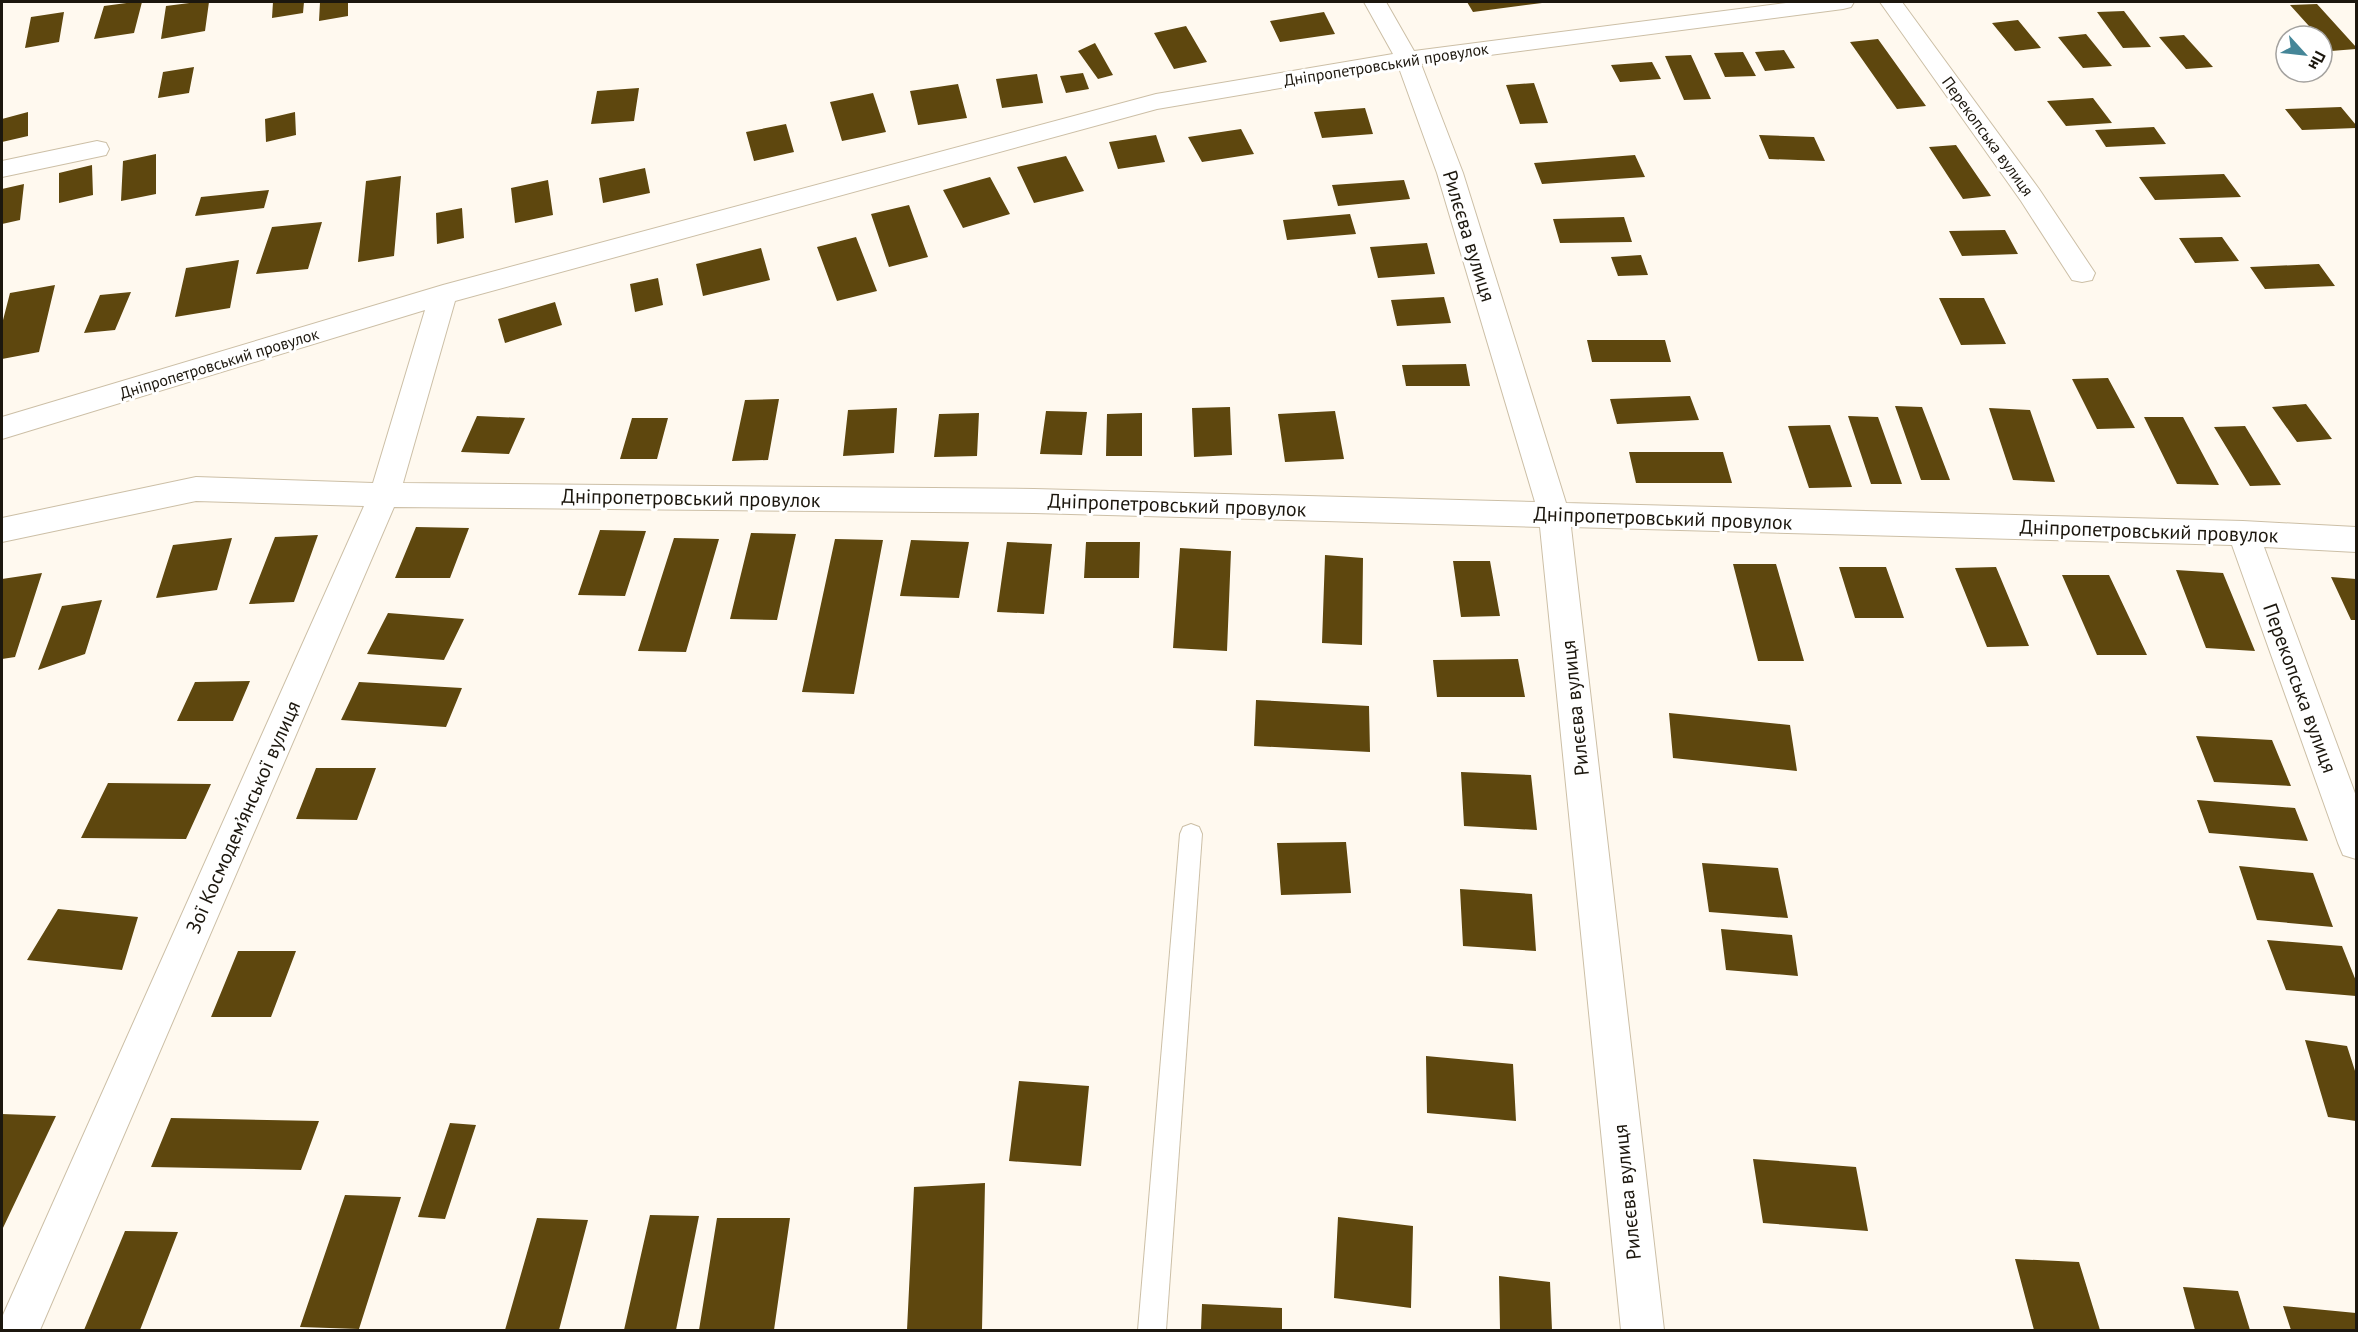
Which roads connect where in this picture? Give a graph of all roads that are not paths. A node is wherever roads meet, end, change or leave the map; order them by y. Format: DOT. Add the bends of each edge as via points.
graph roads {
  1 [pos="1375,2"];
  2 [pos="1843,2"];
  3 [pos="1891,2"];
  4 [pos="1407,59"];
  5 [pos="96,149"];
  6 [pos="2,169"];
  7 [pos="2082,273"];
  8 [pos="443,295"];
  9 [pos="2,428"];
  10 [pos="384,495"];
  11 [pos="1554,515"];
  12 [pos="2,530"];
  13 [pos="2242,533"];
  14 [pos="2356,539"];
  15 [pos="1191,834"];
  16 [pos="2356,843"];
  17 [pos="18,1330"];
  18 [pos="1152,1330"];
  19 [pos="1642,1330"];
  1 -- 4 [label="street, Рилєєва вулиця"];
  2 -- 4 [label="street, Дніпропетровський провулок"];
  3 -- 7 [label="street, Перекопська вулиця"];
  4 -- 8 [label="street, Дніпропетровський провулок" via="1156,102"];
  4 -- 11 [label="street, Рилєєва вулиця" via="1450,173"];
  5 -- 6 [label="street"];
  8 -- 9 [label="street, Дніпропетровський провулок"];
  8 -- 10 [label="street, Зої Космодем’янської вулиця"];
  10 -- 11 [label="street, Дніпропетровський провулок" via="1034,501"];
  10 -- 12 [label="street, Дніпропетровський провулок" via="196,489"];
  10 -- 17 [label="street, Зої Космодем’янської вулиця"];
  11 -- 13 [label="street, Дніпропетровський провулок"];
  11 -- 19 [label="street, Рилєєва вулиця"];
  13 -- 14 [label="street, Дніпропетровський провулок"];
  13 -- 16 [label="street, Перекопська вулиця"];
  15 -- 18 [label="lane"];
}
